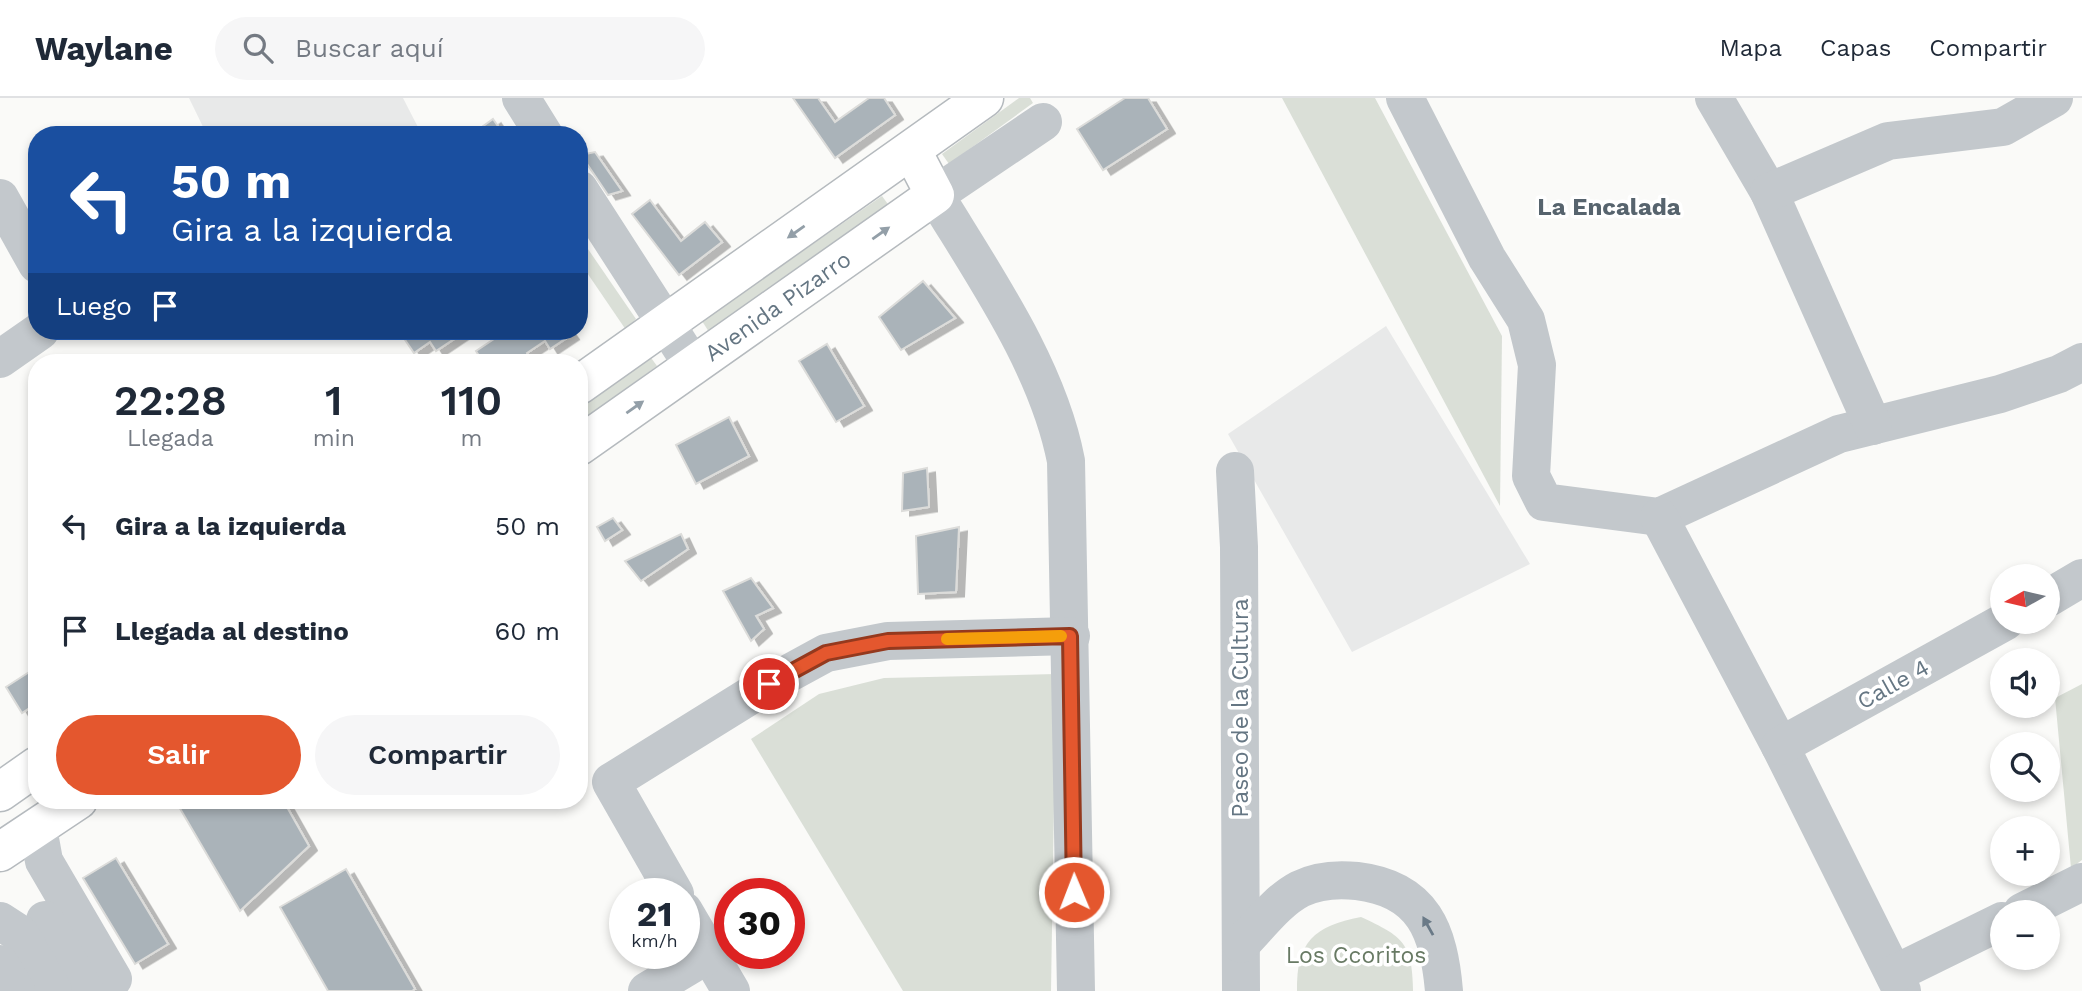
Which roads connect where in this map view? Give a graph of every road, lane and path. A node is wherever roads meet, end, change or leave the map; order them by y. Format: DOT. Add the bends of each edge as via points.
graph roads {
  1 [pos="521,98"];
  2 [pos="984,98"];
  3 [pos="1405,98"];
  4 [pos="1714,98"];
  5 [pos="2054,98"];
  6 [pos="1043,122"];
  7 [pos="538,126"];
  8 [pos="912,151"];
  9 [pos="1769,192"];
  10 [pos="936,195"];
  11 [pos="0,198"];
  12 [pos="588,203"];
  13 [pos="28,248"];
  14 [pos="666,324"];
  15 [pos="28,339"];
  16 [pos="0,359"];
  17 [pos="2082,362"];
  18 [pos="694,366"];
  19 [pos="588,379"];
  20 [pos="1872,426"];
  21 [pos="588,440"];
  22 [pos="1235,471"];
  23 [pos="1659,517"];
  24 [pos="2082,578"];
  25 [pos="2060,591"];
  26 [pos="1990,630"];
  27 [pos="1070,636"];
  28 [pos="1780,746"];
  29 [pos="28,772"];
  30 [pos="0,792"];
  31 [pos="65,809"];
  32 [pos="38,828"];
  33 [pos="0,852"];
  34 [pos="666,878"];
  35 [pos="2082,882"];
  36 [pos="2046,900"];
  37 [pos="1990,928"];
  38 [pos="22,932"];
  39 [pos="700,939"];
  40 [pos="1241,944"];
  41 [pos="709,954"];
  42 [pos="1898,983"];
  43 [pos="16,991"];
  44 [pos="53,991"];
  45 [pos="85,991"];
  46 [pos="93,991"];
  47 [pos="647,991"];
  48 [pos="731,991"];
  49 [pos="1076,991"];
  50 [pos="1241,991"];
  51 [pos="1444,991"];
  1 -- 7 [label="street"];
  2 -- 8 [label="main road"];
  3 -- 23 [label="street" via="1487,258 1526,320 1537,365 1531,476 1544,502"];
  4 -- 9 [label="street"];
  5 -- 9 [label="street" via="2003,127 1888,141"];
  6 -- 10 [label="street"];
  8 -- 10 [label="main road"];
  8 -- 14 [label="main road, one-way"];
  9 -- 20 [label="street"];
  18 -- 10 [label="main road, Avenida Pizarro, one-way"];
  10 -- 27 [label="street" via="1034,367 1058,421 1066,461"];
  11 -- 13 [label="street"];
  12 -- 14 [label="street"];
  14 -- 18 [label="street"];
  14 -- 19 [label="main road"];
  15 -- 16 [label="street"];
  17 -- 20 [label="street" via="2000,394"];
  21 -- 18 [label="main road, Avenida Pizarro, one-way"];
  20 -- 23 [label="street" via="1839,434"];
  22 -- 40 [label="street, Paseo de la Cultura" via="1240,547"];
  23 -- 28 [label="street"];
  24 -- 25 [label="street"];
  26 -- 28 [label="street, Calle 4"];
  27 -- 34 [label="street" via="888,641 826,653 769,684 611,782"];
  27 -- 49 [label="street"];
  28 -- 42 [label="street"];
  29 -- 30 [label="main road"];
  31 -- 32 [label="main road"];
  32 -- 33 [label="main road"];
  32 -- 38 [label="street" via="44,861"];
  35 -- 36 [label="street"];
  37 -- 42 [label="street"];
  38 -- 43 [label="street"];
  38 -- 44 [label="street"];
  38 -- 45 [label="street"];
  38 -- 46 [label="street" via="113,979"];
  39 -- 41 [label="street"];
  40 -- 50 [label="street, Paseo de la Cultura"];
  51 -- 40 [label="street, one-way" via="1440,951 1416,906 1370,883 1340,879 1301,889 1288,896"];
  41 -- 47 [label="street"];
  41 -- 48 [label="street"];
}
